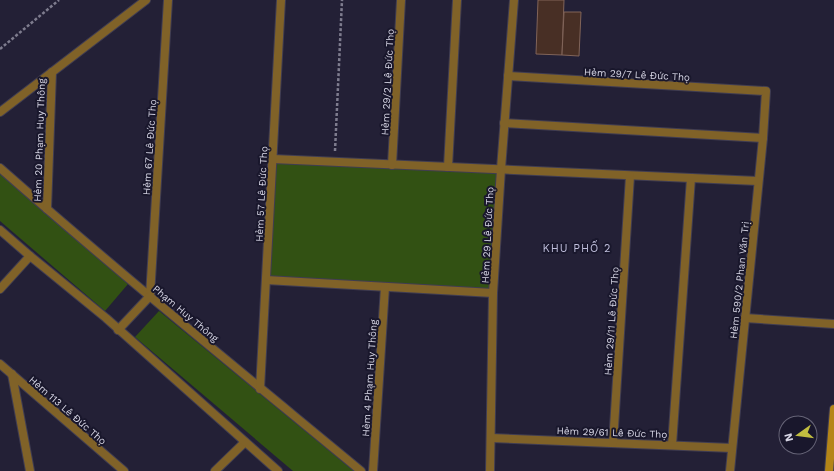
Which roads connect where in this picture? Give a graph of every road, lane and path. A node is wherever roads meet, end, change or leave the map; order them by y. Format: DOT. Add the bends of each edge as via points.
graph roads {
  1 [pos="60,0"];
  2 [pos="146,0"];
  3 [pos="168,0"];
  4 [pos="281,0"];
  5 [pos="342,0"];
  6 [pos="401,0"];
  7 [pos="457,0"];
  8 [pos="514,0"];
  9 [pos="0,49"];
  10 [pos="52,72"];
  11 [pos="508,76"];
  12 [pos="766,91"];
  13 [pos="0,112"];
  14 [pos="504,122"];
  15 [pos="763,138"];
  16 [pos="273,159"];
  17 [pos="335,162"];
  18 [pos="392,164"];
  19 [pos="448,167"];
  20 [pos="0,168"];
  21 [pos="501,169"];
  22 [pos="630,176"];
  23 [pos="691,178"];
  24 [pos="758,181"];
  25 [pos="47,209"];
  26 [pos="0,230"];
  27 [pos="30,256"];
  28 [pos="266,280"];
  29 [pos="386,287"];
  30 [pos="0,289"];
  31 [pos="493,293"];
  32 [pos="150,296"];
  33 [pos="745,318"];
  34 [pos="834,324"];
  35 [pos="118,330"];
  36 [pos="0,364"];
  37 [pos="12,374"];
  38 [pos="260,388"];
  39 [pos="834,409"];
  40 [pos="491,438"];
  41 [pos="245,442"];
  42 [pos="613,443"];
  43 [pos="672,445"];
  44 [pos="732,448"];
  45 [pos="30,471"];
  46 [pos="124,471"];
  47 [pos="215,471"];
  48 [pos="278,471"];
  49 [pos="361,471"];
  50 [pos="374,471"];
  51 [pos="490,471"];
  52 [pos="730,471"];
  53 [pos="829,471"];
  1 -- 9 [label="path"];
  2 -- 10 [label="street, Hẻm 20 Phạm Huy Thông"];
  3 -- 32 [label="street, Hẻm 67 Lê Đức Thọ"];
  4 -- 16 [label="street, Hẻm 57 Lê Đức Thọ"];
  5 -- 17 [label="path"];
  6 -- 18 [label="street, Hẻm 29/2 Lê Đức Thọ"];
  7 -- 19 [label="street"];
  8 -- 11 [label="street, Hẻm 29 Lê Đức Thọ"];
  10 -- 13 [label="street, Hẻm 20 Phạm Huy Thông"];
  10 -- 25 [label="street, Hẻm 20 Phạm Huy Thông"];
  11 -- 12 [label="street, Hẻm 29/7 Lê Đức Thọ"];
  11 -- 14 [label="street, Hẻm 29 Lê Đức Thọ"];
  12 -- 15 [label="street, Hẻm 590/2 Phan Văn Trị"];
  14 -- 15 [label="street"];
  14 -- 21 [label="street, Hẻm 29 Lê Đức Thọ"];
  15 -- 24 [label="street, Hẻm 590/2 Phan Văn Trị"];
  16 -- 17 [label="street"];
  16 -- 28 [label="street, Hẻm 57 Lê Đức Thọ"];
  17 -- 18 [label="street"];
  18 -- 19 [label="street"];
  19 -- 21 [label="street"];
  20 -- 25 [label="street, Phạm Huy Thông"];
  21 -- 22 [label="street"];
  21 -- 31 [label="street, Hẻm 29 Lê Đức Thọ"];
  22 -- 23 [label="street"];
  22 -- 42 [label="street, Hẻm 29/11 Lê Đức Thọ"];
  23 -- 24 [label="street"];
  23 -- 43 [label="street"];
  24 -- 33 [label="street, Hẻm 590/2 Phan Văn Trị"];
  25 -- 32 [label="street, Phạm Huy Thông"];
  26 -- 27 [label="street"];
  27 -- 30 [label="street"];
  27 -- 35 [label="street"];
  28 -- 29 [label="street"];
  28 -- 38 [label="street, Hẻm 57 Lê Đức Thọ"];
  29 -- 31 [label="street"];
  29 -- 50 [label="street, Hẻm 4 Phạm Huy Thông"];
  31 -- 40 [label="street, Hẻm 29 Lê Đức Thọ"];
  32 -- 35 [label="street"];
  32 -- 38 [label="street, Phạm Huy Thông"];
  33 -- 34 [label="street"];
  33 -- 44 [label="street, Hẻm 590/2 Phan Văn Trị"];
  35 -- 41 [label="street"];
  36 -- 37 [label="street, Hẻm 113 Lê Đức Thọ"];
  37 -- 45 [label="street"];
  37 -- 46 [label="street, Hẻm 113 Lê Đức Thọ"];
  38 -- 49 [label="street, Phạm Huy Thông"];
  39 -- 53 [label="main road"];
  40 -- 42 [label="street, Hẻm 29/61 Lê Đức Thọ"];
  40 -- 51 [label="street, Hẻm 29 Lê Đức Thọ"];
  41 -- 47 [label="street"];
  41 -- 48 [label="street"];
  42 -- 43 [label="street, Hẻm 29/61 Lê Đức Thọ"];
  43 -- 44 [label="street, Hẻm 29/61 Lê Đức Thọ"];
  44 -- 52 [label="street, Hẻm 590/2 Phan Văn Trị"];
}
